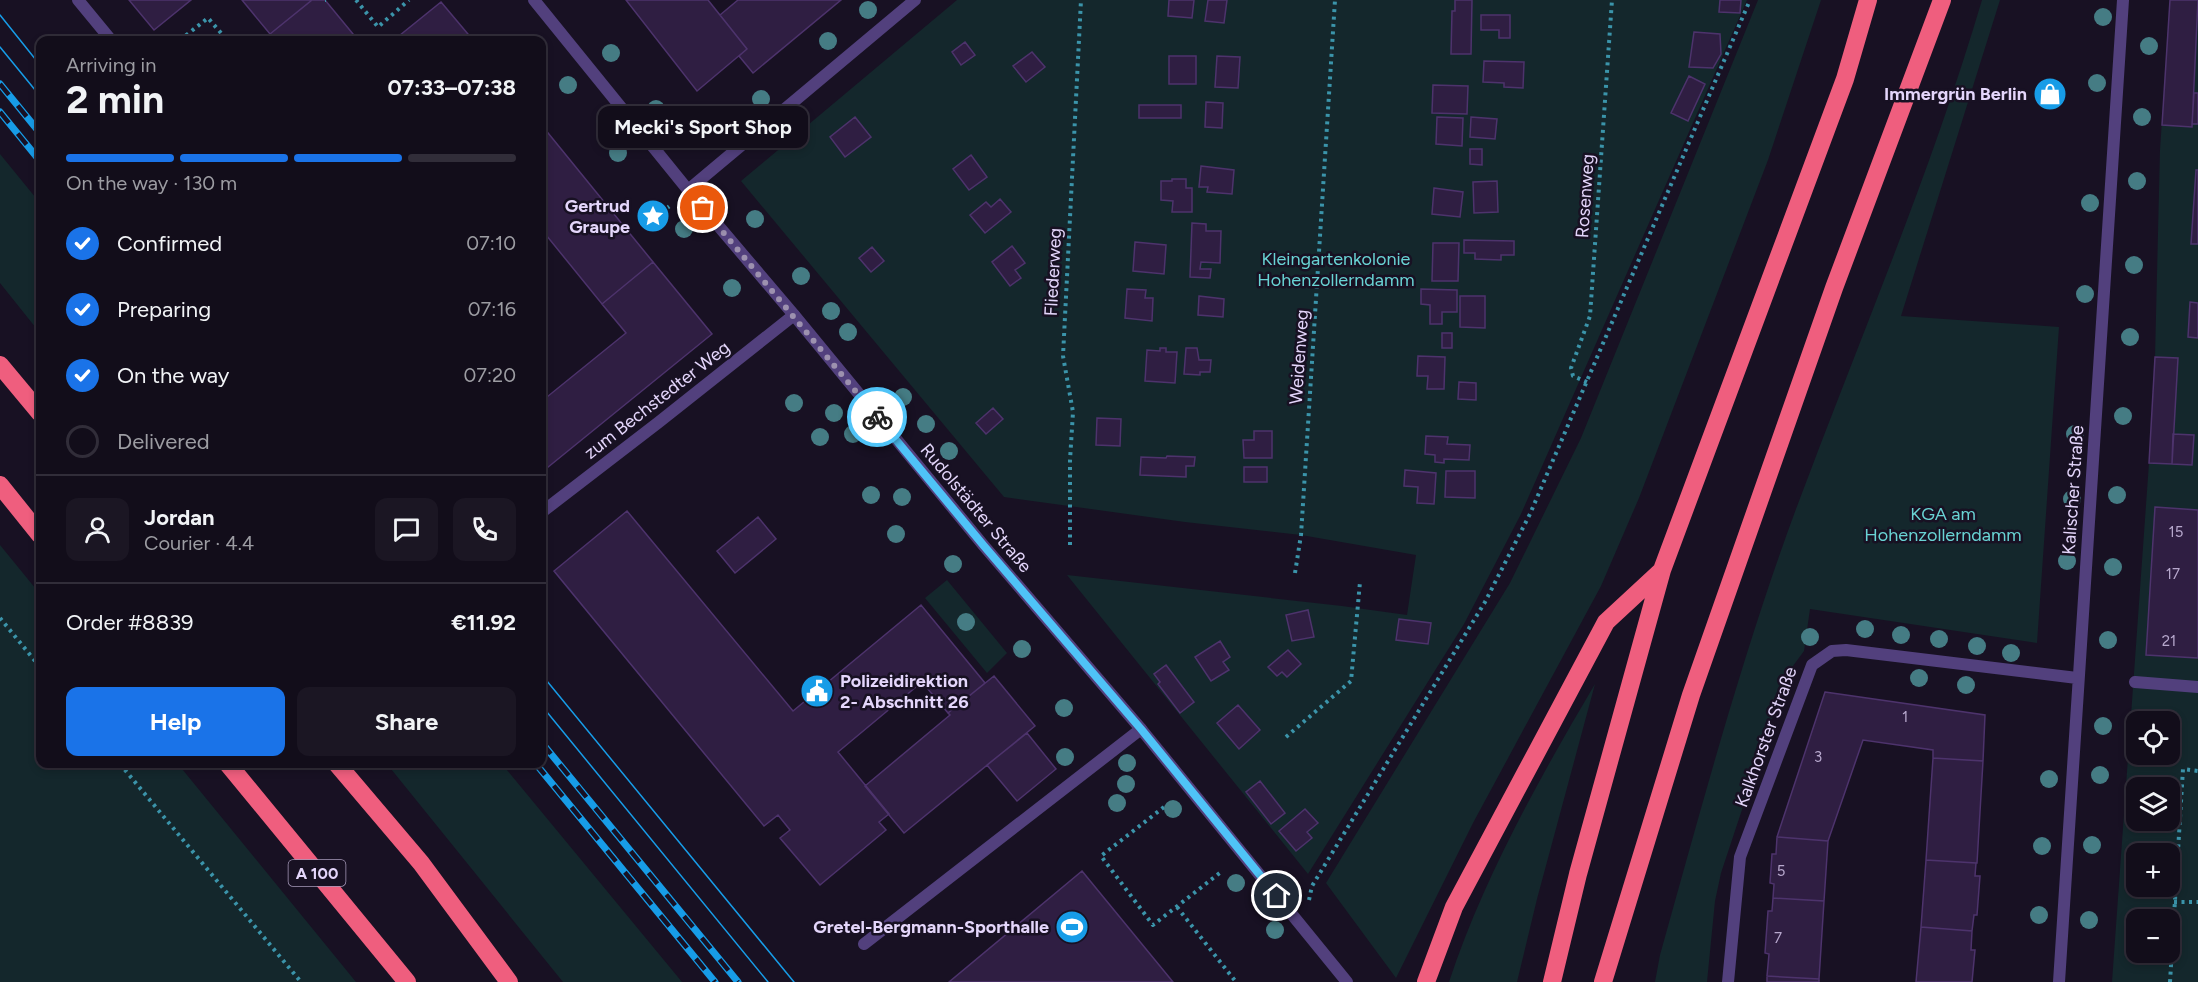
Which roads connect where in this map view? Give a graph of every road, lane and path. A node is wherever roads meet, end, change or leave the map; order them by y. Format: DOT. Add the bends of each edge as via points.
graph roads {
  1 [pos="78,0"];
  2 [pos="356,0"];
  3 [pos="409,0"];
  4 [pos="534,0"];
  5 [pos="915,0"];
  6 [pos="1081,0"];
  7 [pos="1335,0"];
  8 [pos="1612,0"];
  9 [pos="1750,0"];
  10 [pos="1868,0"];
  11 [pos="1942,0"];
  12 [pos="2123,0"];
  13 [pos="108,36"];
  14 [pos="185,36"];
  15 [pos="223,36"];
  16 [pos="688,190"];
  17 [pos="794,315"];
  18 [pos="0,365"];
  19 [pos="1587,382"];
  20 [pos="36,408"];
  21 [pos="0,485"];
  22 [pos="546,510"];
  23 [pos="36,530"];
  24 [pos="1070,545"];
  25 [pos="1662,570"];
  26 [pos="1295,573"];
  27 [pos="1360,582"];
  28 [pos="0,618"];
  29 [pos="36,662"];
  30 [pos="2078,678"];
  31 [pos="2134,682"];
  32 [pos="2198,687"];
  33 [pos="1141,729"];
  34 [pos="1286,737"];
  35 [pos="123,768"];
  36 [pos="231,768"];
  37 [pos="340,768"];
  38 [pos="2198,771"];
  39 [pos="1164,807"];
  40 [pos="1221,872"];
  41 [pos="1312,886"];
  42 [pos="2174,902"];
  43 [pos="2198,902"];
  44 [pos="1177,907"];
  45 [pos="864,944"];
  46 [pos="301,982"];
  47 [pos="407,982"];
  48 [pos="509,982"];
  49 [pos="1236,982"];
  50 [pos="1347,982"];
  51 [pos="1426,982"];
  52 [pos="1552,982"];
  53 [pos="1603,982"];
  54 [pos="1728,982"];
  55 [pos="2059,982"];
  56 [pos="2170,982"];
  1 -- 13 [label="street"];
  2 -- 3 [label="path" via="378,27"];
  4 -- 16 [label="street, Rudolstädter Straße"];
  5 -- 16 [label="street"];
  6 -- 24 [label="path, Fliederweg" via="1062,356 1073,412"];
  7 -- 26 [label="path, Weidenweg" via="1301,535"];
  8 -- 19 [label="path, Rosenweg" via="1590,316 1571,368 1574,376"];
  9 -- 19 [label="path"];
  10 -- 25 [label="highway" via="1845,80"];
  11 -- 53 [label="highway" via="1834,288 1691,695"];
  12 -- 30 [label="street, Kalischer Straße"];
  14 -- 15 [label="path" via="208,18"];
  16 -- 17 [label="street, Rudolstädter Straße"];
  17 -- 22 [label="street, zum Bechstedter Weg"];
  17 -- 33 [label="street, Rudolstädter Straße"];
  18 -- 20 [label="highway"];
  19 -- 41 [label="path" via="1530,514 1485,602"];
  21 -- 23 [label="highway"];
  25 -- 51 [label="highway" via="1606,622 1454,907"];
  25 -- 52 [label="highway"];
  27 -- 34 [label="path" via="1351,681"];
  28 -- 29 [label="path"];
  30 -- 54 [label="street, Kalkhorster Straße" via="1846,650 1832,651 1812,665 1740,857"];
  30 -- 55 [label="street, Kalischer Straße"];
  31 -- 32 [label="street"];
  33 -- 45 [label="street"];
  33 -- 50 [label="street, Rudolstädter Straße"];
  35 -- 46 [label="path"];
  36 -- 47 [label="highway, A 100"];
  37 -- 48 [label="highway" via="421,863"];
  38 -- 42 [label="path" via="2183,769"];
  39 -- 44 [label="path" via="1101,856 1153,925"];
  40 -- 44 [label="path"];
  42 -- 43 [label="path"];
  42 -- 56 [label="path"];
  44 -- 49 [label="path"];
}
